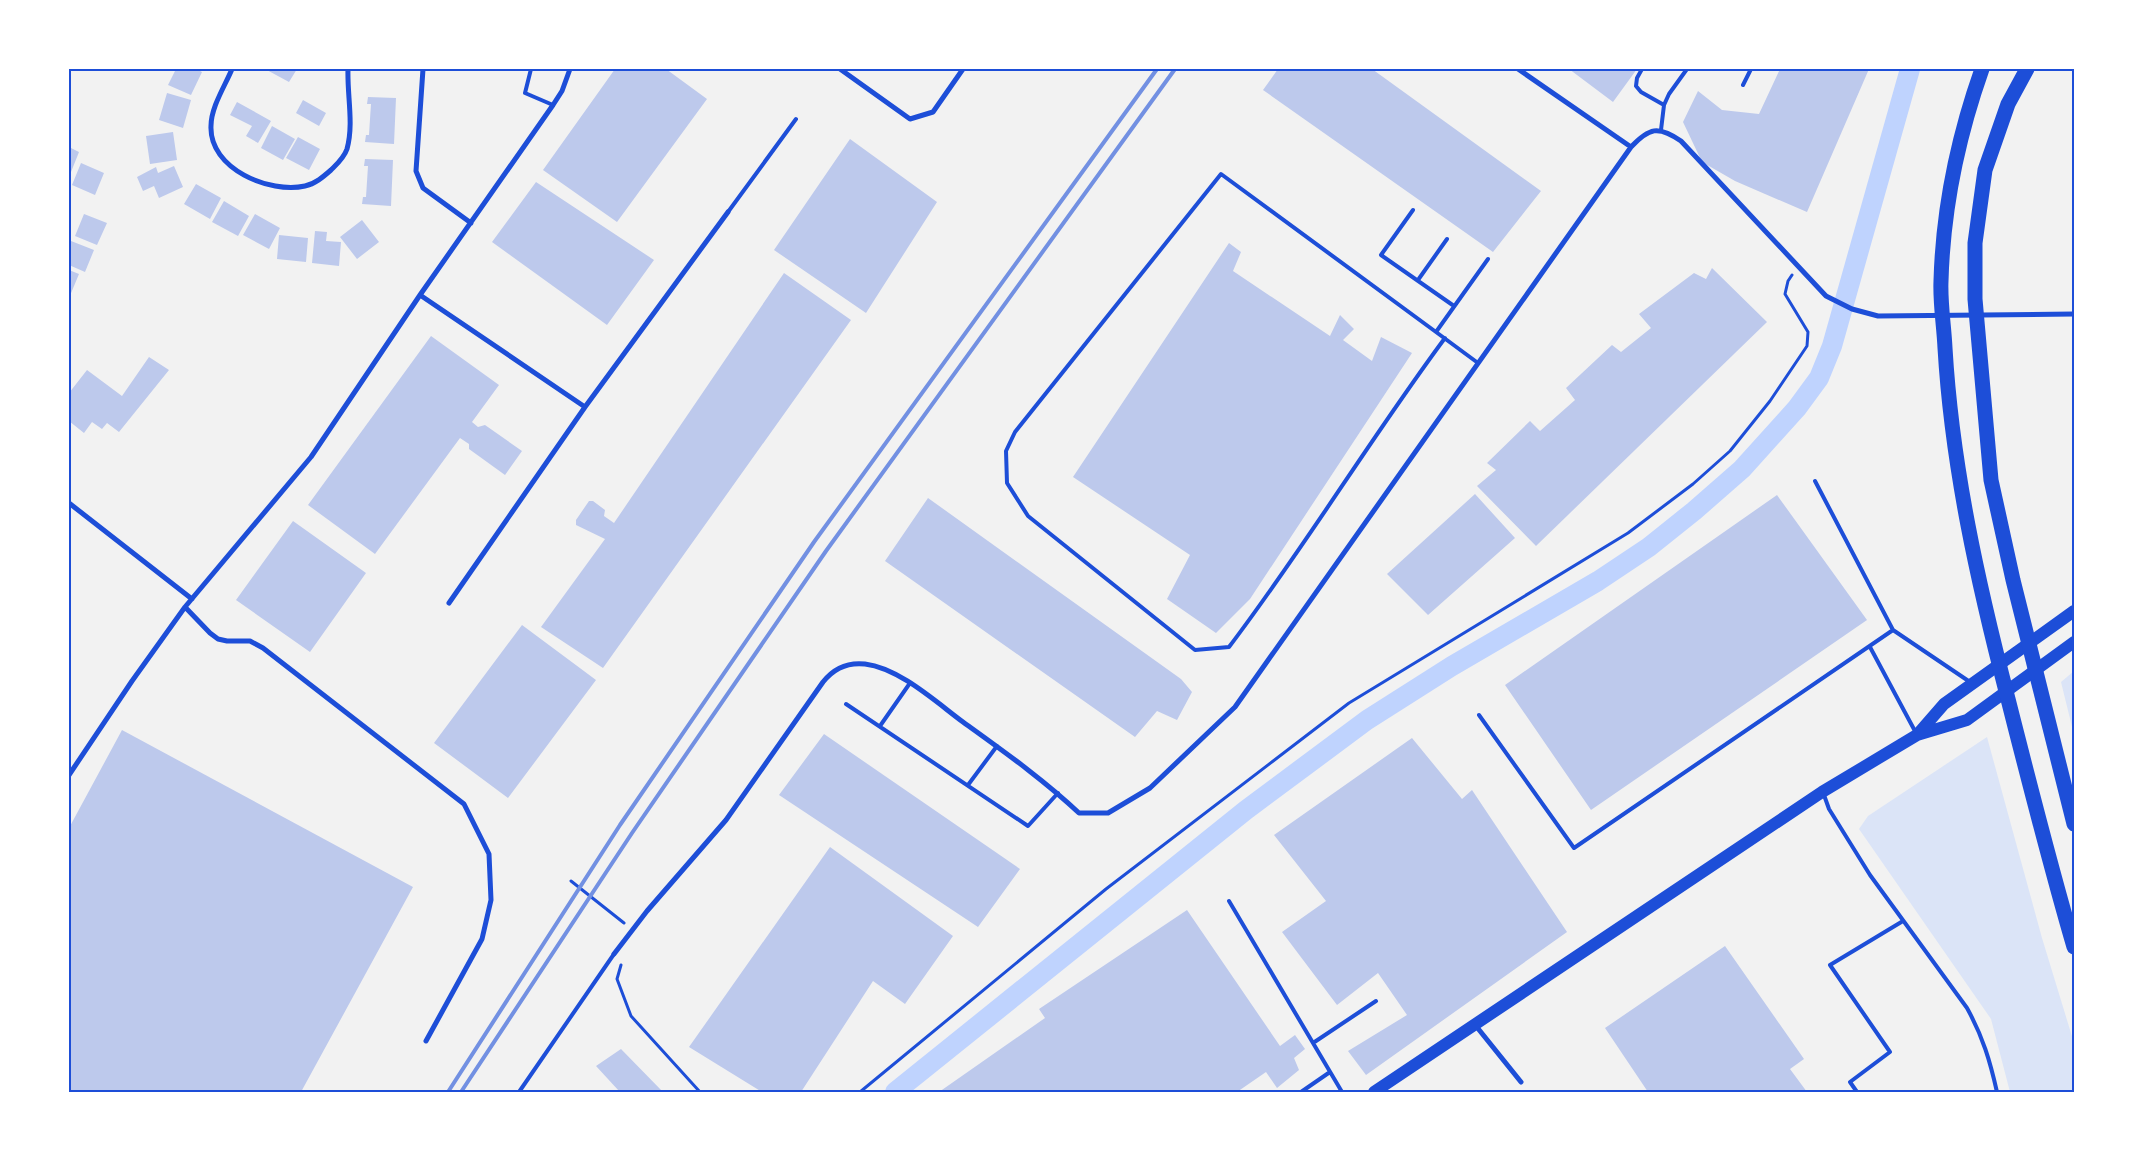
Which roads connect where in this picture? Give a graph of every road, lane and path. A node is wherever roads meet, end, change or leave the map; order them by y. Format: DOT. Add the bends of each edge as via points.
graph roads {
  1 [pos="232,69"];
  2 [pos="348,69"];
  3 [pos="423,69"];
  4 [pos="531,69"];
  5 [pos="570,69"];
  6 [pos="840,69"];
  7 [pos="963,69"];
  8 [pos="1518,69"];
  9 [pos="1642,69"];
  10 [pos="1688,69"];
  11 [pos="1751,69"];
  12 [pos="1982,69"];
  13 [pos="2027,69"];
  14 [pos="1743,84"];
  15 [pos="553,105"];
  16 [pos="1664,105"];
  17 [pos="796,119"];
  18 [pos="1661,130"];
  19 [pos="1631,147"];
  20 [pos="1413,210"];
  21 [pos="728,212"];
  22 [pos="471,223"];
  23 [pos="1447,239"];
  24 [pos="1488,259"];
  25 [pos="1799,266"];
  26 [pos="1418,280"];
  27 [pos="420,295"];
  28 [pos="1454,306"];
  29 [pos="2074,314"];
  30 [pos="1436,332"];
  31 [pos="1445,338"];
  32 [pos="1478,363"];
  33 [pos="585,407"];
  34 [pos="1814,481"];
  35 [pos="69,503"];
  36 [pos="192,599"];
  37 [pos="450,602"];
  38 [pos="185,607"];
  39 [pos="2074,611"];
  40 [pos="1893,630"];
  41 [pos="2074,642"];
  42 [pos="1870,647"];
  43 [pos="910,683"];
  44 [pos="1972,684"];
  45 [pos="846,704"];
  46 [pos="1479,715"];
  47 [pos="880,726"];
  48 [pos="1917,735"];
  49 [pos="996,746"];
  50 [pos="69,775"];
  51 [pos="968,786"];
  52 [pos="1822,792"];
  53 [pos="1058,793"];
  54 [pos="2074,824"];
  55 [pos="571,881"];
  56 [pos="1229,901"];
  57 [pos="1903,921"];
  58 [pos="633,931"];
  59 [pos="2074,947"];
  60 [pos="614,954"];
  61 [pos="622,963"];
  62 [pos="1376,1001"];
  63 [pos="1475,1025"];
  64 [pos="426,1041"];
  65 [pos="1313,1044"];
  66 [pos="1330,1072"];
  67 [pos="1521,1082"];
  68 [pos="519,1092"];
  69 [pos="700,1092"];
  70 [pos="860,1092"];
  71 [pos="1302,1092"];
  72 [pos="1342,1092"];
  73 [pos="1374,1092"];
  74 [pos="1857,1092"];
  75 [pos="1997,1092"];
  1 -- 2 [label="street" via="210,127 218,152 224,161 259,182 295,187 316,182 336,166 346,150 349,133"];
  3 -- 22 [label="street" via="416,171 423,188"];
  4 -- 15 [label="lane" via="525,93"];
  5 -- 15 [label="street"];
  6 -- 7 [label="street" via="910,119 934,112"];
  8 -- 19 [label="street"];
  9 -- 16 [label="lane" via="1636,86"];
  10 -- 16 [label="lane"];
  11 -- 14 [label="lane"];
  12 -- 59 [label="highway" via="1960,136 1946,227 1941,282 1947,379 1957,467 1982,598"];
  13 -- 54 [label="highway" via="2008,104 1986,170 1975,243 1975,299 1991,480"];
  15 -- 22 [label="street"];
  16 -- 18 [label="lane"];
  17 -- 21 [label="lane"];
  18 -- 19 [label="street" via="1644,133"];
  18 -- 25 [label="street" via="1681,141"];
  19 -- 32 [label="street"];
  20 -- 26 [label="lane" via="1381,254"];
  21 -- 33 [label="street"];
  22 -- 27 [label="street"];
  23 -- 26 [label="lane"];
  24 -- 28 [label="lane"];
  25 -- 29 [label="street" via="1826,296 1852,309 1878,316"];
  25 -- 70 [label="path" via="1788,281 1785,294 1808,332 1807,346 1770,401 1730,451 1693,484 1628,533 1349,703 1106,890"];
  26 -- 28 [label="lane"];
  27 -- 33 [label="street"];
  27 -- 36 [label="street" via="311,457"];
  28 -- 30 [label="lane"];
  30 -- 31 [label="lane"];
  30 -- 31 [label="lane" via="1221,174 1016,432 1006,451 1007,483 1028,516 1195,650 1229,647"];
  31 -- 32 [label="lane"];
  32 -- 53 [label="street" via="1235,708 1150,788 1108,813 1079,813"];
  33 -- 37 [label="street"];
  34 -- 40 [label="lane"];
  35 -- 36 [label="street"];
  36 -- 38 [label="street"];
  38 -- 50 [label="street"];
  38 -- 64 [label="street" via="218,639 250,641 263,648 464,804 488,854 491,900 482,939"];
  39 -- 44 [label="main road"];
  40 -- 42 [label="lane"];
  40 -- 44 [label="lane"];
  41 -- 48 [label="main road" via="1967,720"];
  42 -- 46 [label="lane" via="1574,848"];
  42 -- 48 [label="lane"];
  43 -- 47 [label="lane"];
  43 -- 49 [label="street"];
  43 -- 58 [label="street" via="867,664 846,665 830,673 726,820"];
  44 -- 48 [label="main road" via="1944,704"];
  45 -- 47 [label="lane"];
  47 -- 51 [label="lane"];
  48 -- 52 [label="main road"];
  49 -- 51 [label="lane"];
  49 -- 53 [label="street"];
  51 -- 53 [label="lane" via="1028,826"];
  52 -- 57 [label="lane" via="1864,866"];
  52 -- 63 [label="main road"];
  55 -- 58 [label="path"];
  56 -- 65 [label="lane"];
  57 -- 74 [label="lane" via="1830,965 1890,1052 1850,1082"];
  57 -- 75 [label="lane" via="1967,1008 1988,1054"];
  58 -- 60 [label="street"];
  60 -- 68 [label="lane"];
  61 -- 69 [label="path" via="617,980 631,1016"];
  62 -- 65 [label="lane"];
  63 -- 67 [label="street"];
  63 -- 73 [label="main road"];
  65 -- 66 [label="lane"];
  66 -- 71 [label="lane"];
  66 -- 72 [label="lane"];
}
